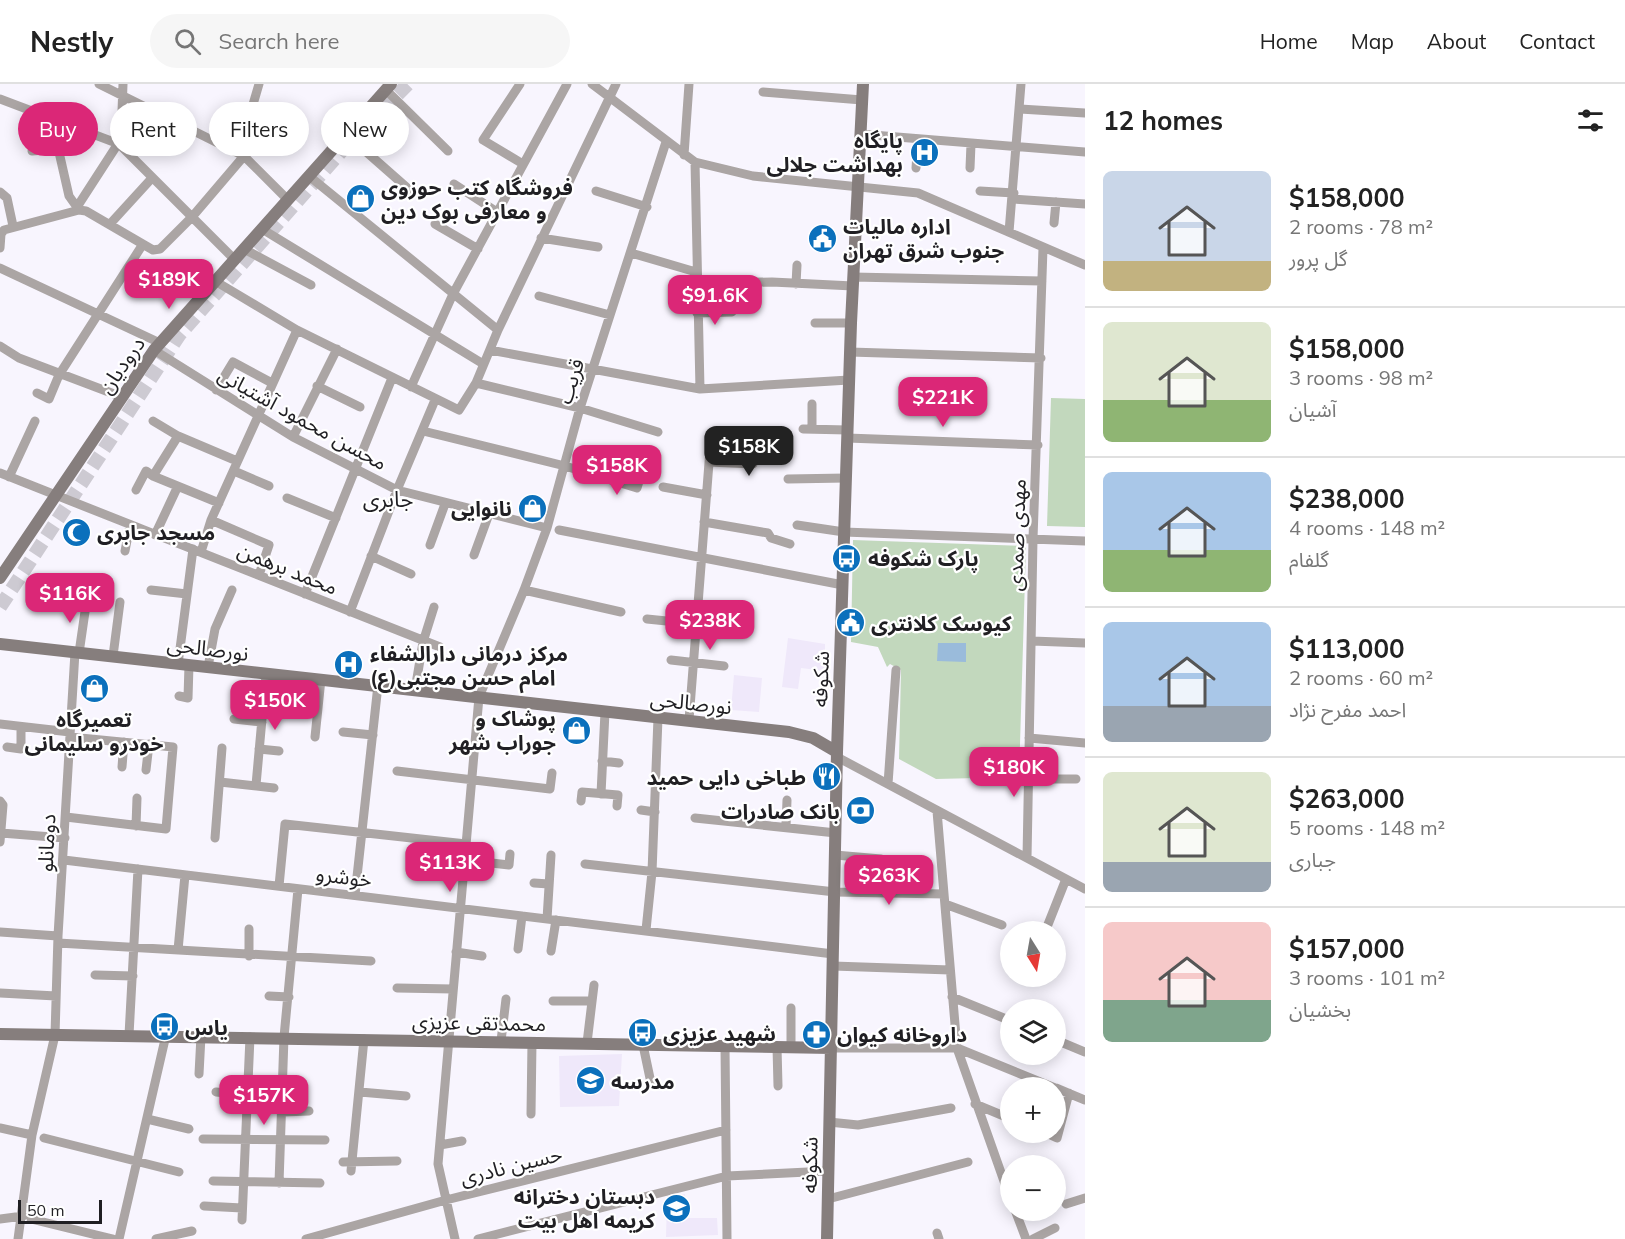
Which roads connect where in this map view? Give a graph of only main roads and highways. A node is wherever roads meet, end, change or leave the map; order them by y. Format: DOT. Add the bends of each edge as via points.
graph roads {
  1 [pos="863,84"];
  2 [pos="386,86"];
  3 [pos="2,571"];
  4 [pos="0,644"];
  5 [pos="837,755"];
  6 [pos="0,1034"];
  7 [pos="831,1048"];
  8 [pos="827,1239"];
  1 -- 5 [label="main road, شکوفه"];
  2 -- 3 [label="main road, درودیان" via="157,346"];
  4 -- 5 [label="main road, نورصالحی" via="795,733 813,738"];
  5 -- 7 [label="main road, شکوفه"];
  6 -- 7 [label="main road, محمدتقی عزیزی"];
  7 -- 8 [label="main road, شکوفه"];
}
